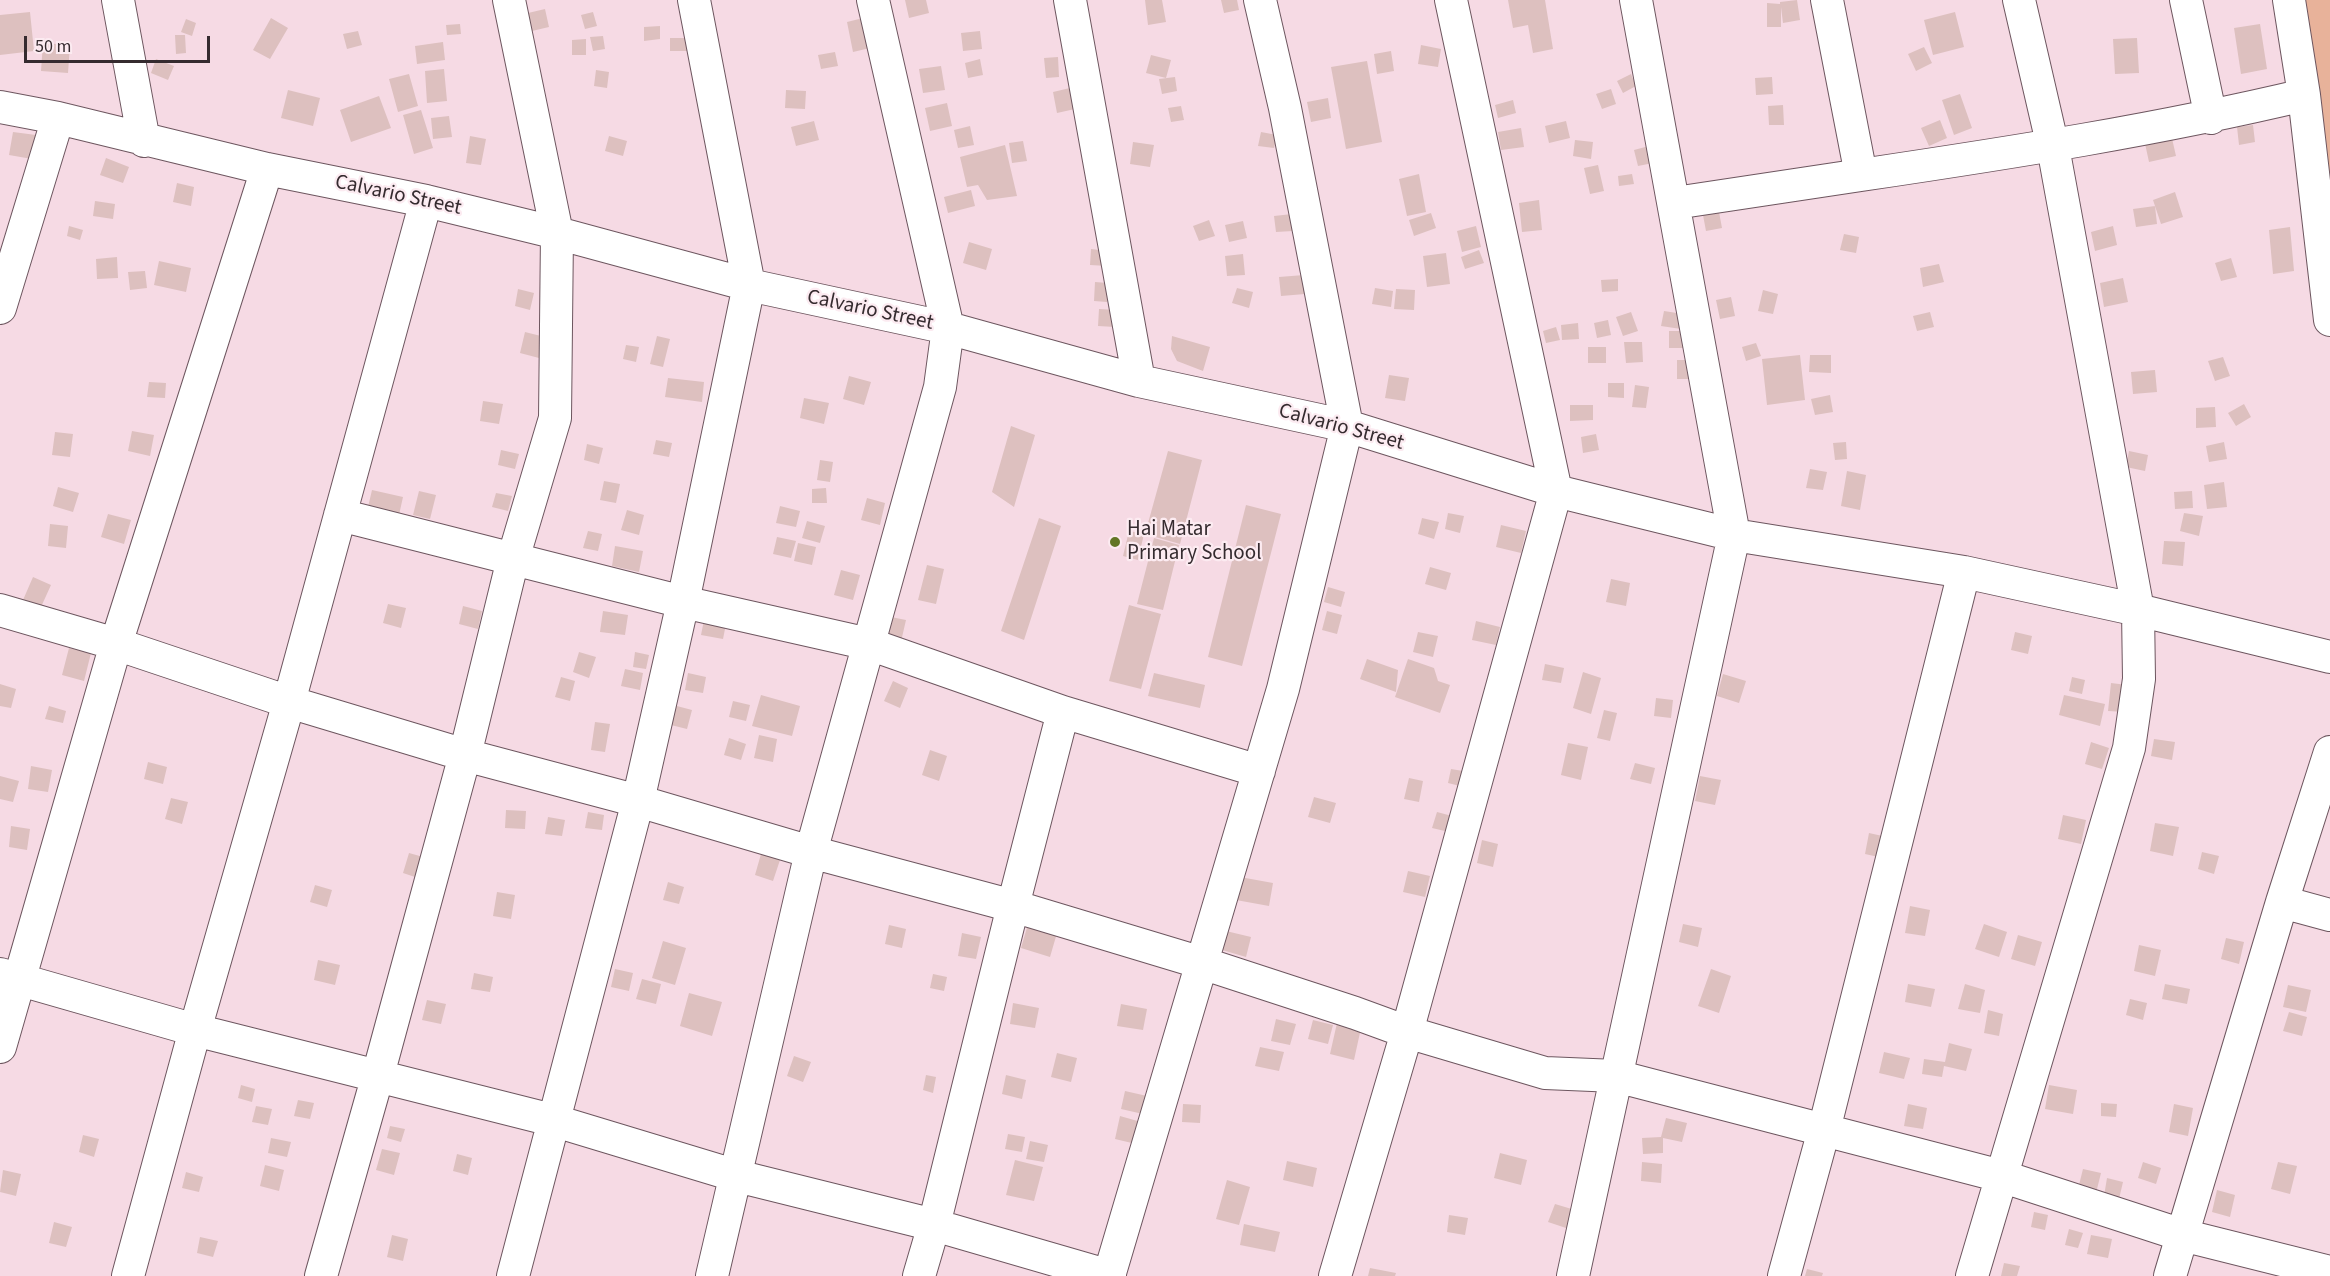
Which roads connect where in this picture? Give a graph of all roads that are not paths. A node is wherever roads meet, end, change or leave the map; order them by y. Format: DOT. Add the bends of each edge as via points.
graph roads {
  1 [pos="118,0"];
  2 [pos="509,0"];
  3 [pos="694,0"];
  4 [pos="873,0"];
  5 [pos="1070,0"];
  6 [pos="1260,0"];
  7 [pos="1450,0"];
  8 [pos="1636,0"];
  9 [pos="1827,0"];
  10 [pos="2019,0"];
  11 [pos="2186,0"];
  12 [pos="2289,0"];
  13 [pos="2304,95"];
  14 [pos="0,107"];
  15 [pos="2211,117"];
  16 [pos="58,118"];
  17 [pos="144,141"];
  18 [pos="2053,147"];
  19 [pos="267,168"];
  20 [pos="1861,176"];
  21 [pos="426,201"];
  22 [pos="1675,203"];
  23 [pos="557,233"];
  24 [pos="749,285"];
  25 [pos="0,308"];
  26 [pos="2330,320"];
  27 [pos="948,328"];
  28 [pos="1139,381"];
  29 [pos="1347,426"];
  30 [pos="1556,491"];
  31 [pos="340,515"];
  32 [pos="1734,535"];
  33 [pos="513,559"];
  34 [pos="1964,572"];
  35 [pos="683,602"];
  36 [pos="0,610"];
  37 [pos="2138,610"];
  38 [pos="116,644"];
  39 [pos="869,644"];
  40 [pos="2330,657"];
  41 [pos="289,702"];
  42 [pos="1064,712"];
  43 [pos="2330,752"];
  44 [pos="465,755"];
  45 [pos="1259,771"];
  46 [pos="638,801"];
  47 [pos="811,852"];
  48 [pos="2282,902"];
  49 [pos="1013,906"];
  50 [pos="2330,915"];
  51 [pos="1202,963"];
  52 [pos="10,976"];
  53 [pos="195,1030"];
  54 [pos="1407,1032"];
  55 [pos="0,1047"];
  56 [pos="378,1075"];
  57 [pos="1616,1076"];
  58 [pos="552,1120"];
  59 [pos="1824,1130"];
  60 [pos="737,1176"];
  61 [pos="2001,1176"];
  62 [pos="934,1226"];
  63 [pos="2182,1235"];
  64 [pos="2330,1272"];
  65 [pos="128,1276"];
  66 [pos="321,1276"];
  67 [pos="513,1276"];
  68 [pos="712,1276"];
  69 [pos="919,1276"];
  70 [pos="1110,1276"];
  71 [pos="1335,1276"];
  72 [pos="1573,1276"];
  73 [pos="1784,1276"];
  74 [pos="1972,1276"];
  75 [pos="2170,1276"];
  1 -- 17 [label="street"];
  2 -- 23 [label="street"];
  3 -- 24 [label="street"];
  4 -- 27 [label="street"];
  5 -- 28 [label="street"];
  6 -- 29 [label="street"];
  7 -- 30 [label="street"];
  8 -- 22 [label="street"];
  9 -- 20 [label="street"];
  10 -- 18 [label="street"];
  11 -- 15 [label="street"];
  12 -- 13 [label="street"];
  13 -- 15 [label="street"];
  13 -- 26 [label="street"];
  14 -- 16 [label="street, Calvario Street"];
  15 -- 18 [label="street"];
  16 -- 17 [label="street, Calvario Street"];
  16 -- 25 [label="street"];
  17 -- 19 [label="street, Calvario Street"];
  18 -- 20 [label="street"];
  18 -- 37 [label="street"];
  19 -- 21 [label="street, Calvario Street"];
  19 -- 38 [label="street"];
  20 -- 22 [label="street"];
  21 -- 23 [label="street, Calvario Street"];
  21 -- 31 [label="street"];
  22 -- 32 [label="street"];
  23 -- 24 [label="street, Calvario Street"];
  23 -- 33 [label="street" via="555,418"];
  24 -- 27 [label="street, Calvario Street"];
  24 -- 35 [label="street"];
  27 -- 28 [label="street, Calvario Street"];
  27 -- 39 [label="street" via="940,387"];
  28 -- 29 [label="street, Calvario Street"];
  29 -- 30 [label="street, Calvario Street"];
  29 -- 45 [label="street"];
  30 -- 32 [label="street, Calvario Street"];
  30 -- 54 [label="street"];
  31 -- 33 [label="street"];
  31 -- 41 [label="street"];
  32 -- 34 [label="street, Calvario Street"];
  32 -- 57 [label="street"];
  33 -- 35 [label="street"];
  33 -- 44 [label="street"];
  34 -- 37 [label="street, Calvario Street"];
  34 -- 59 [label="street"];
  35 -- 39 [label="street"];
  35 -- 46 [label="street"];
  36 -- 38 [label="street"];
  37 -- 40 [label="street, Calvario Street"];
  37 -- 61 [label="street" via="2139,680 2129,748"];
  38 -- 41 [label="street"];
  38 -- 52 [label="street"];
  39 -- 42 [label="street"];
  39 -- 47 [label="street"];
  41 -- 44 [label="street"];
  41 -- 53 [label="street"];
  42 -- 45 [label="street"];
  42 -- 49 [label="street"];
  43 -- 48 [label="street"];
  44 -- 46 [label="street"];
  44 -- 56 [label="street"];
  45 -- 51 [label="street"];
  46 -- 47 [label="street"];
  46 -- 58 [label="street"];
  47 -- 49 [label="street"];
  47 -- 60 [label="street"];
  48 -- 50 [label="street"];
  48 -- 63 [label="street"];
  49 -- 51 [label="street"];
  49 -- 62 [label="street"];
  51 -- 54 [label="street"];
  51 -- 70 [label="street"];
  52 -- 53 [label="street"];
  52 -- 55 [label="street"];
  53 -- 56 [label="street"];
  53 -- 65 [label="street"];
  54 -- 57 [label="street" via="1545,1073"];
  54 -- 71 [label="street"];
  56 -- 58 [label="street"];
  56 -- 66 [label="street"];
  57 -- 59 [label="street"];
  57 -- 72 [label="street"];
  58 -- 60 [label="street"];
  58 -- 67 [label="street"];
  59 -- 61 [label="street"];
  59 -- 73 [label="street"];
  60 -- 62 [label="street"];
  60 -- 68 [label="street"];
  61 -- 63 [label="street"];
  61 -- 74 [label="street"];
  62 -- 69 [label="street"];
  62 -- 70 [label="street"];
  63 -- 64 [label="street"];
  63 -- 75 [label="street"];
}
